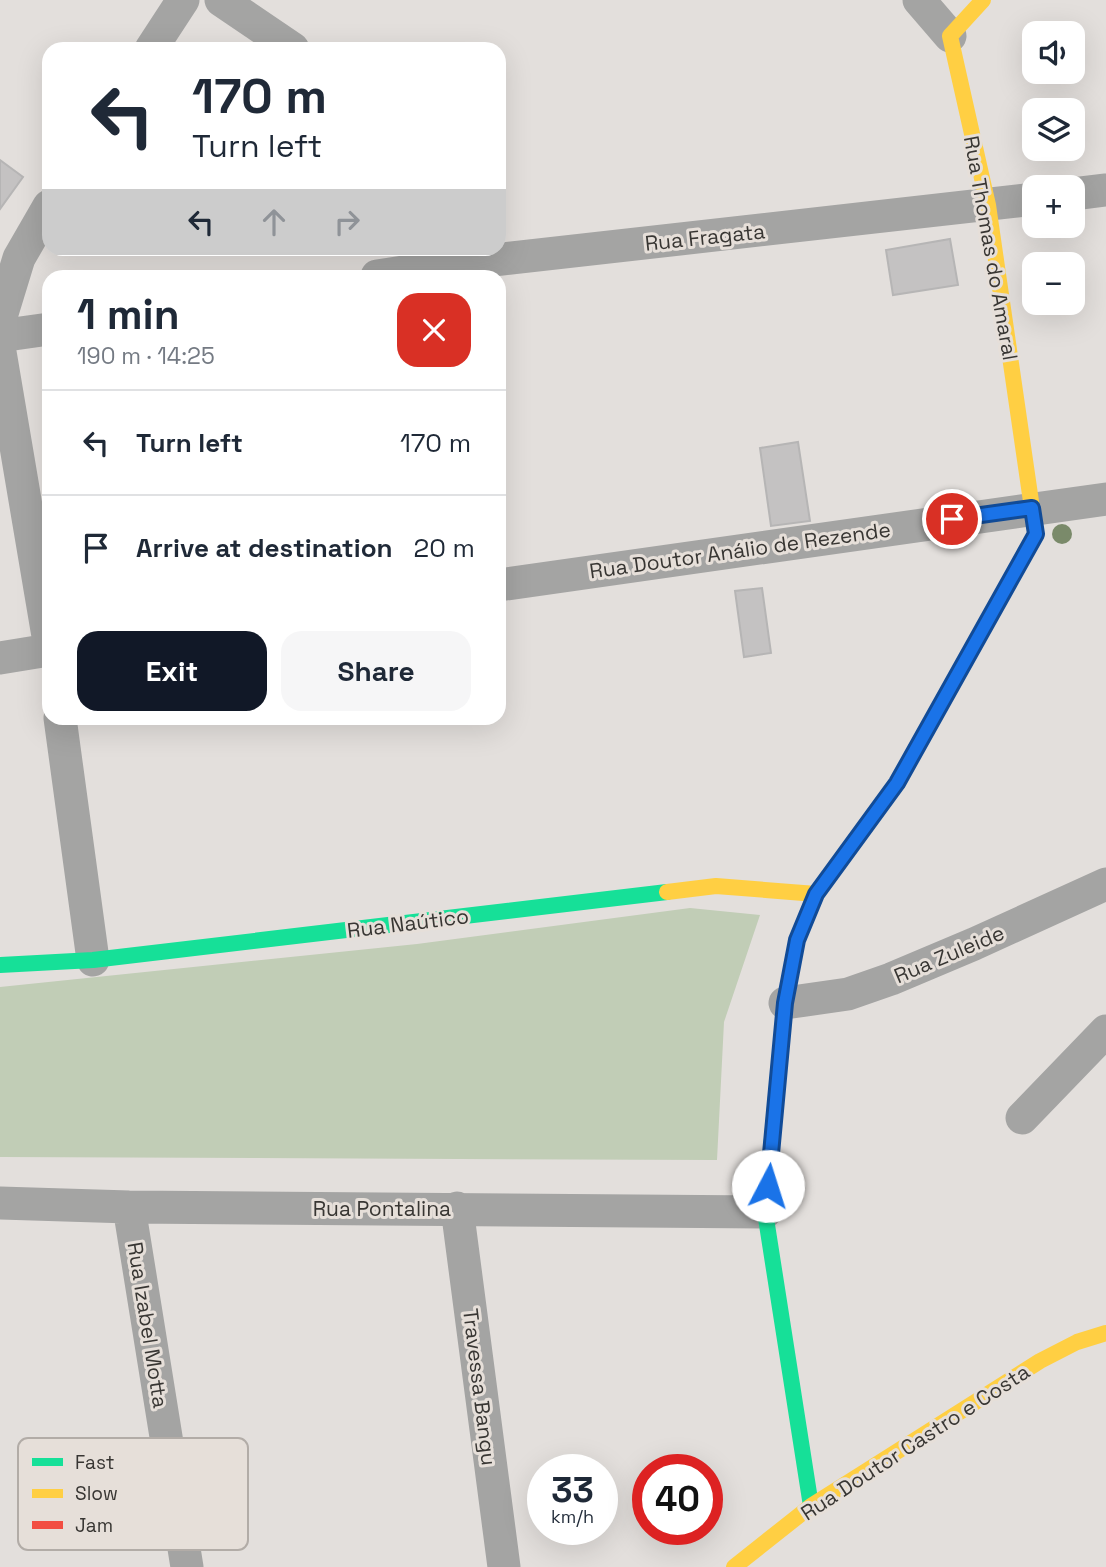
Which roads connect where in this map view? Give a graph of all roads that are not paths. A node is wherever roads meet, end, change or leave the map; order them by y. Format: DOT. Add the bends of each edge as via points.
graph roads {
  1 [pos="183,0"];
  2 [pos="221,0"];
  3 [pos="919,0"];
  4 [pos="982,0"];
  5 [pos="950,36"];
  6 [pos="156,42"];
  7 [pos="283,42"];
  8 [pos="1106,190"];
  9 [pos="1085,193"];
  10 [pos="1022,201"];
  11 [pos="988,205"];
  12 [pos="42,218"];
  13 [pos="506,251"];
  14 [pos="454,256"];
  15 [pos="423,259"];
  16 [pos="393,270"];
  17 [pos="0,320"];
  18 [pos="42,330"];
  19 [pos="0,336"];
  20 [pos="0,352"];
  21 [pos="1106,499"];
  22 [pos="1032,508"];
  23 [pos="506,584"];
  24 [pos="42,601"];
  25 [pos="42,651"];
  26 [pos="0,659"];
  27 [pos="61,725"];
  28 [pos="1106,884"];
  29 [pos="816,894"];
  30 [pos="93,960"];
  31 [pos="0,965"];
  32 [pos="785,1003"];
  33 [pos="1106,1031"];
  34 [pos="1022,1118"];
  35 [pos="0,1203"];
  36 [pos="130,1207"];
  37 [pos="457,1208"];
  38 [pos="765,1212"];
  39 [pos="1106,1334"];
  40 [pos="167,1438"];
  41 [pos="811,1506"];
  42 [pos="504,1567"];
  43 [pos="734,1567"];
  1 -- 6 [label="street"];
  2 -- 7 [label="street"];
  3 -- 5 [label="street, Rua Thomas do Amaral"];
  4 -- 5 [label="street"];
  5 -- 11 [label="street, Rua Thomas do Amaral"];
  8 -- 9 [label="street"];
  10 -- 11 [label="street, Rua Fragata"];
  11 -- 13 [label="street, Rua Fragata"];
  11 -- 22 [label="street, Rua Thomas do Amaral"];
  12 -- 17 [label="street" via="19,258"];
  14 -- 15 [label="street, Rua Fragata"];
  15 -- 16 [label="street, Rua Fragata"];
  18 -- 19 [label="street"];
  20 -- 24 [label="street"];
  21 -- 22 [label="street, Rua Doutor Análio de Rezende"];
  22 -- 23 [label="street, Rua Doutor Análio de Rezende"];
  22 -- 29 [label="street, Rua Thomas do Amaral" via="1036,534 897,783"];
  25 -- 26 [label="street"];
  27 -- 30 [label="street"];
  28 -- 32 [label="street, Rua Zuleide" via="891,979 848,994"];
  29 -- 30 [label="street, Rua Naútico" via="716,886"];
  29 -- 32 [label="street, Rua Thomas do Amaral" via="797,940"];
  30 -- 31 [label="street, Rua Naútico"];
  32 -- 38 [label="street, Rua Thomas do Amaral"];
  33 -- 34 [label="street"];
  35 -- 36 [label="street, Rua Pontalina"];
  36 -- 37 [label="street, Rua Pontalina"];
  36 -- 40 [label="street, Rua Izabel Motta"];
  37 -- 38 [label="street, Rua Pontalina"];
  37 -- 42 [label="street, Travessa Bangu"];
  38 -- 41 [label="street, Rua Thomas do Amaral"];
  39 -- 41 [label="street, Rua Doutor Castro e Costa" via="1077,1342 1040,1361"];
  41 -- 43 [label="street, Rua Doutor Castro e Costa"];
}
